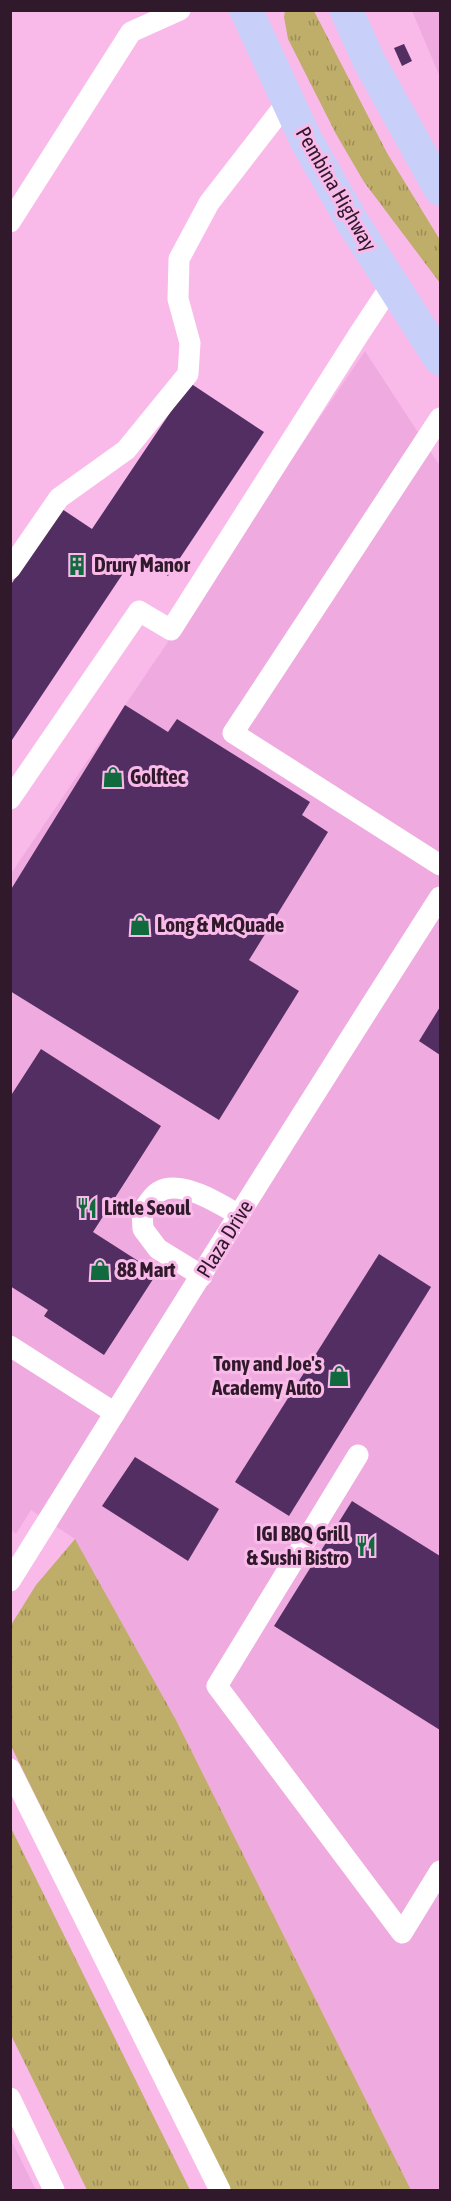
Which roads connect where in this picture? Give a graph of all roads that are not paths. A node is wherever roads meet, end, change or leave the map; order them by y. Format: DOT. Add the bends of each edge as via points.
graph roads {
  1 [pos="180,10"];
  2 [pos="246,10"];
  3 [pos="346,10"];
  4 [pos="288,101"];
  5 [pos="441,189"];
  6 [pos="10,222"];
  7 [pos="392,285"];
  8 [pos="441,359"];
  9 [pos="441,418"];
  10 [pos="10,569"];
  11 [pos="10,799"];
  12 [pos="441,865"];
  13 [pos="441,897"];
  14 [pos="239,1215"];
  15 [pos="202,1276"];
  16 [pos="10,1346"];
  17 [pos="115,1413"];
  18 [pos="358,1455"];
  19 [pos="10,1581"];
  20 [pos="10,1769"];
  21 [pos="441,1871"];
  22 [pos="10,2098"];
  23 [pos="54,2190"];
  24 [pos="220,2190"];
  1 -- 6 [label="lane" via="131,32"];
  2 -- 4 [label="main road, Pembina Highway"];
  3 -- 5 [label="main road" via="369,61"];
  4 -- 7 [label="main road, Pembina Highway" via="306,140"];
  4 -- 10 [label="lane" via="209,203 179,259 178,299 190,343 188,374 126,450 59,498"];
  7 -- 8 [label="main road, Pembina Highway"];
  7 -- 11 [label="lane" via="171,630 139,611"];
  9 -- 12 [label="lane" via="233,733"];
  13 -- 14 [label="lane, Plaza Drive"];
  14 -- 15 [label="lane, Plaza Drive"];
  14 -- 15 [label="lane" via="182,1188 164,1189 152,1197 142,1212 143,1229 158,1249"];
  15 -- 17 [label="lane, Plaza Drive"];
  16 -- 17 [label="lane"];
  17 -- 19 [label="lane, Plaza Drive"];
  18 -- 21 [label="lane" via="217,1686 402,1933"];
  20 -- 24 [label="lane"];
  22 -- 23 [label="lane"];
}
